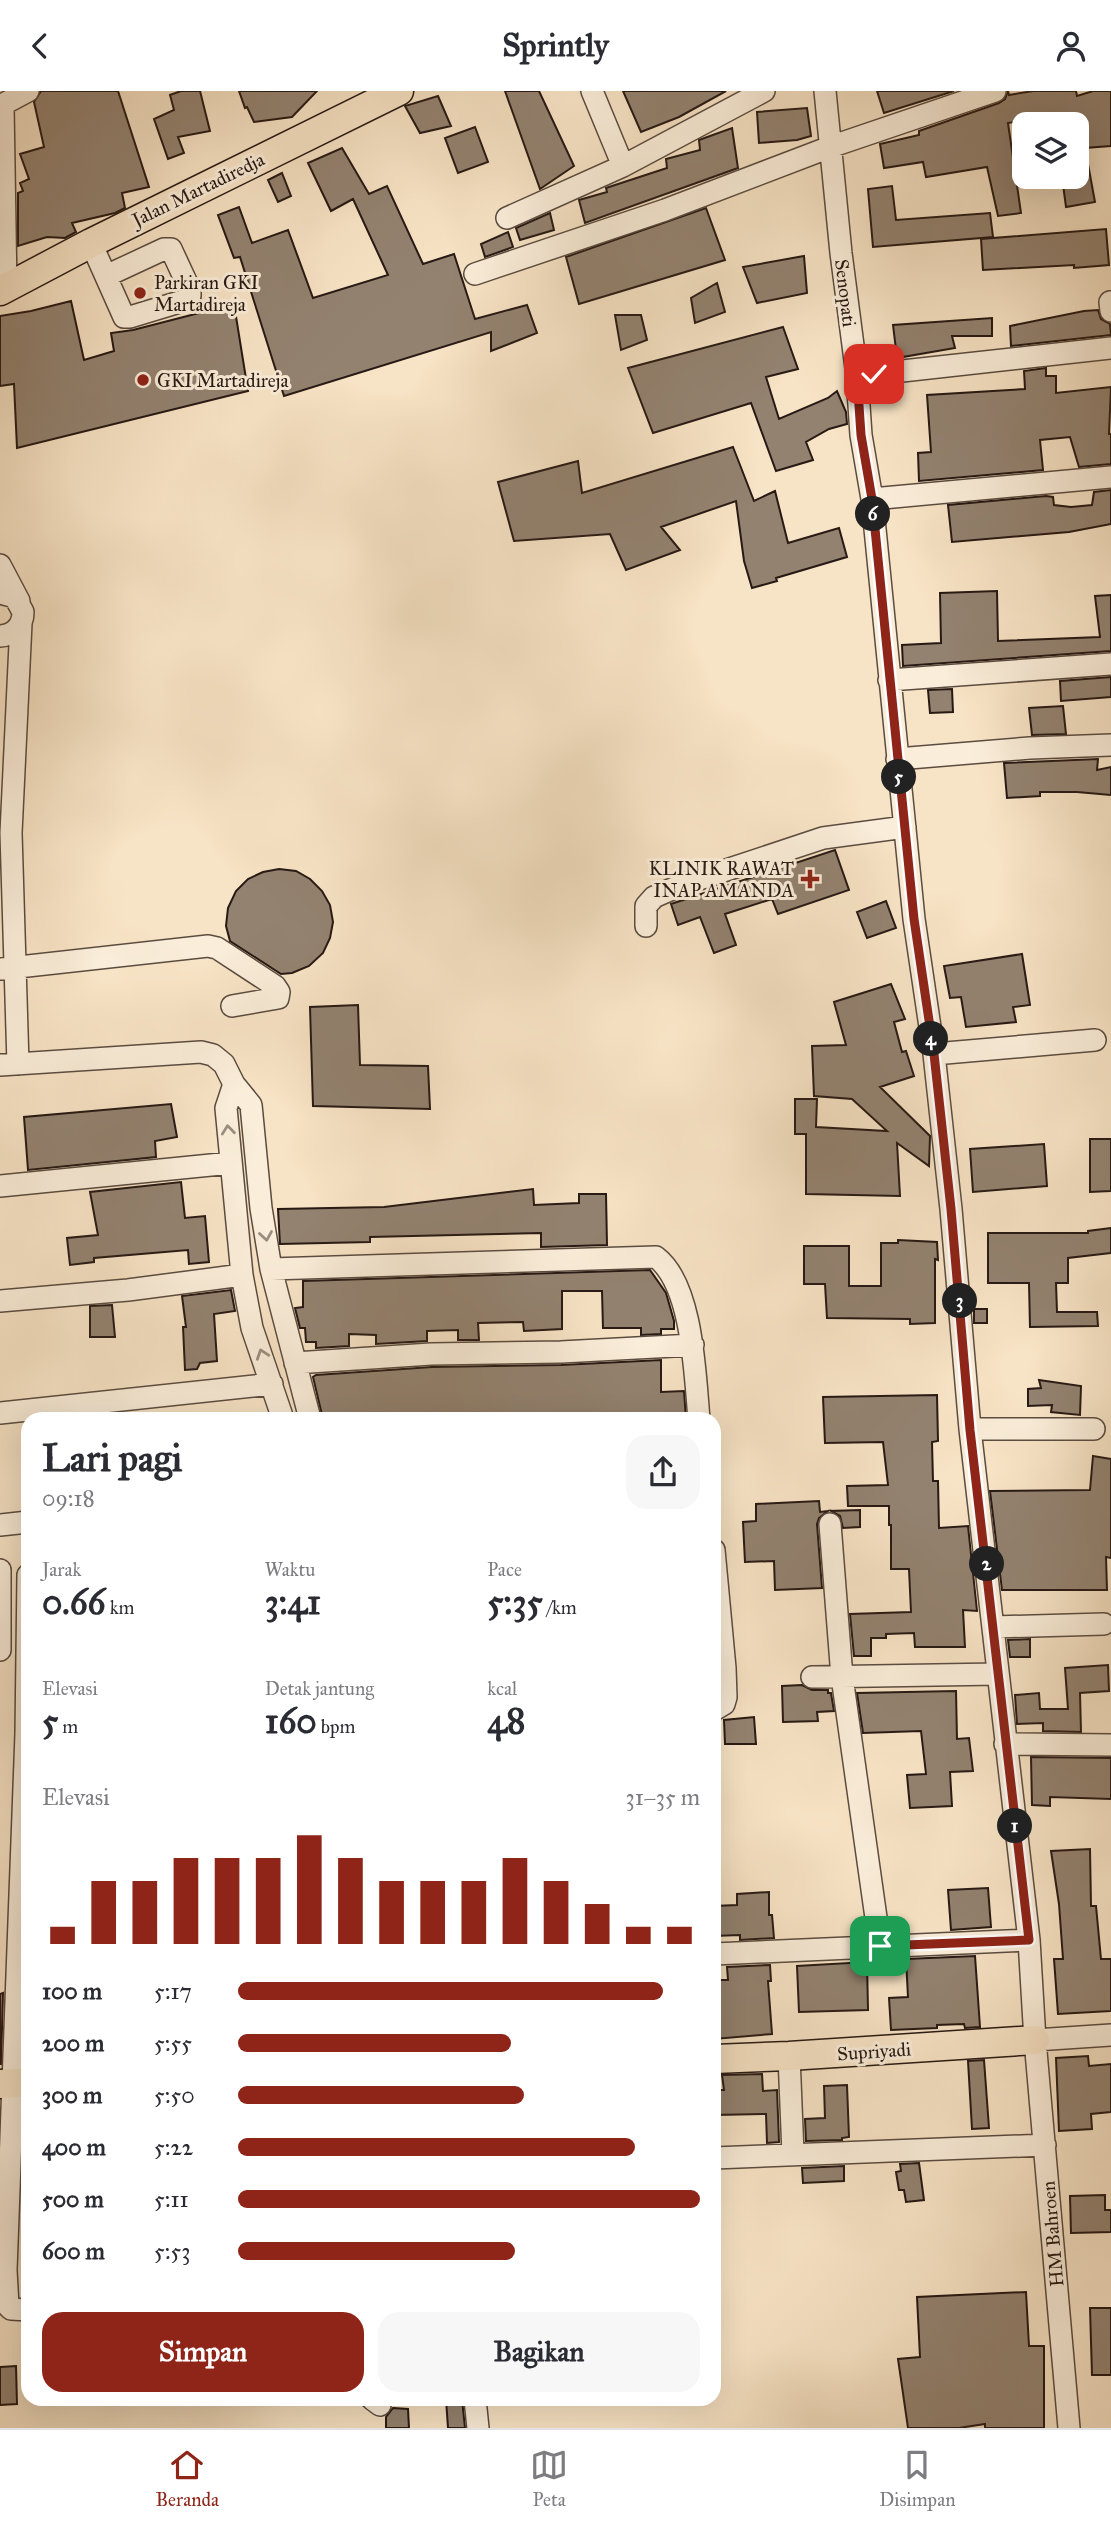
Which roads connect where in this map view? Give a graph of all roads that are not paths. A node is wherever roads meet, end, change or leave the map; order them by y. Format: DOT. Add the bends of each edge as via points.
graph roads {
  1 [pos="28,91"];
  2 [pos="592,91"];
  3 [pos="764,91"];
  4 [pos="825,91"];
  5 [pos="995,91"];
  6 [pos="383,95"];
  7 [pos="1,105"];
  8 [pos="830,147"];
  9 [pos="623,166"];
  10 [pos="507,218"];
  11 [pos="91,243"];
  12 [pos="475,274"];
  13 [pos="106,276"];
  14 [pos="3,290"];
  15 [pos="1110,302"];
  16 [pos="1111,311"];
  17 [pos="1111,348"];
  18 [pos="857,376"];
  19 [pos="1111,477"];
  20 [pos="872,499"];
  21 [pos="0,565"];
  22 [pos="10,597"];
  23 [pos="21,623"];
  24 [pos="0,635"];
  25 [pos="1111,664"];
  26 [pos="889,680"];
  27 [pos="1111,745"];
  28 [pos="897,759"];
  29 [pos="905,827"];
  30 [pos="5,834"];
  31 [pos="646,926"];
  32 [pos="7,968"];
  33 [pos="232,1006"];
  34 [pos="1095,1040"];
  35 [pos="934,1054"];
  36 [pos="9,1064"];
  37 [pos="234,1084"];
  38 [pos="232,1163"];
  39 [pos="0,1186"];
  40 [pos="261,1207"];
  41 [pos="234,1209"];
  42 [pos="271,1269"];
  43 [pos="242,1275"];
  44 [pos="0,1301"];
  45 [pos="285,1320"];
  46 [pos="252,1328"];
  47 [pos="693,1345"];
  48 [pos="295,1363"];
  49 [pos="272,1384"];
  50 [pos="281,1412"];
  51 [pos="308,1412"];
  52 [pos="698,1412"];
  53 [pos="0,1413"];
  54 [pos="970,1430"];
  55 [pos="1094,1430"];
  56 [pos="21,1523"];
  57 [pos="830,1524"];
  58 [pos="0,1525"];
  59 [pos="0,1570"];
  60 [pos="1104,1624"];
  61 [pos="994,1627"];
  62 [pos="0,1650"];
  63 [pos="721,1658"];
  64 [pos="998,1675"];
  65 [pos="812,1677"];
  66 [pos="842,1677"];
  67 [pos="721,1705"];
  68 [pos="1005,1744"];
  69 [pos="1111,1745"];
  70 [pos="21,1848"];
  71 [pos="1029,1940"];
  72 [pos="880,1946"];
  73 [pos="721,1954"];
  74 [pos="15,1985"];
  75 [pos="1111,2035"];
  76 [pos="1035,2039"];
  77 [pos="789,2056"];
  78 [pos="721,2059"];
  79 [pos="14,2083"];
  80 [pos="1045,2145"];
  81 [pos="793,2154"];
  82 [pos="721,2158"];
  83 [pos="19,2187"];
  84 [pos="21,2310"];
  85 [pos="476,2406"];
  86 [pos="478,2428"];
  87 [pos="1069,2428"];
  1 -- 7 [label="street"];
  2 -- 9 [label="street"];
  3 -- 9 [label="street"];
  4 -- 8 [label="street, Senopati"];
  5 -- 8 [label="street"];
  6 -- 11 [label="main road, Jalan Martadiredja"];
  7 -- 14 [label="street"];
  8 -- 12 [label="street" via="665,210"];
  8 -- 18 [label="street, Senopati"];
  9 -- 10 [label="street"];
  11 -- 13 [label="street"];
  11 -- 14 [label="main road, Jalan Martadiredja"];
  15 -- 16 [label="street"];
  17 -- 18 [label="street"];
  18 -- 20 [label="street, Senopati"];
  19 -- 20 [label="street"];
  20 -- 26 [label="street, Senopati"];
  21 -- 22 [label="street"];
  22 -- 23 [label="street" via="23,612"];
  23 -- 24 [label="street" via="9,634"];
  23 -- 30 [label="street"];
  25 -- 26 [label="street"];
  26 -- 28 [label="street, Senopati"];
  27 -- 28 [label="street"];
  28 -- 29 [label="street, Senopati"];
  29 -- 31 [label="street" via="823,838 681,885 654,897 646,907"];
  29 -- 35 [label="street, Senopati"];
  30 -- 32 [label="street"];
  32 -- 33 [label="street" via="208,946 279,992 278,998"];
  32 -- 36 [label="street"];
  34 -- 35 [label="street"];
  35 -- 54 [label="street, Senopati"];
  36 -- 37 [label="street" via="201,1052 225,1064"];
  38 -- 37 [label="street, one-way" via="226,1108"];
  37 -- 40 [label="street" via="251,1105"];
  38 -- 39 [label="street"];
  38 -- 41 [label="street"];
  40 -- 41 [label="street"];
  40 -- 42 [label="street, one-way"];
  41 -- 43 [label="street"];
  42 -- 45 [label="street"];
  42 -- 47 [label="street" via="651,1256 670,1270"];
  43 -- 44 [label="street"];
  43 -- 46 [label="street"];
  45 -- 46 [label="street"];
  45 -- 48 [label="street"];
  49 -- 46 [label="street, one-way"];
  47 -- 48 [label="street"];
  47 -- 52 [label="street"];
  48 -- 51 [label="street"];
  49 -- 50 [label="street"];
  49 -- 53 [label="street"];
  54 -- 55 [label="street"];
  54 -- 61 [label="street, Senopati"];
  56 -- 58 [label="street"];
  57 -- 66 [label="street"];
  59 -- 62 [label="street"];
  60 -- 61 [label="street"];
  61 -- 64 [label="street, Senopati"];
  63 -- 67 [label="street" via="726,1697"];
  64 -- 66 [label="street"];
  64 -- 68 [label="street, Senopati"];
  65 -- 66 [label="street"];
  66 -- 72 [label="street"];
  68 -- 69 [label="street"];
  68 -- 71 [label="street, Senopati"];
  70 -- 74 [label="street"];
  71 -- 72 [label="street"];
  71 -- 76 [label="street, Senopati"];
  72 -- 73 [label="street"];
  74 -- 79 [label="street"];
  75 -- 76 [label="street"];
  76 -- 77 [label="main road, Supriyadi"];
  76 -- 80 [label="street, HM Bahroen"];
  77 -- 78 [label="main road, Supriyadi"];
  77 -- 81 [label="street"];
  79 -- 83 [label="street"];
  80 -- 81 [label="street"];
  80 -- 87 [label="street, HM Bahroen"];
  81 -- 82 [label="street"];
  83 -- 84 [label="street" via="6,2243 8,2306"];
  85 -- 86 [label="street"];
}
